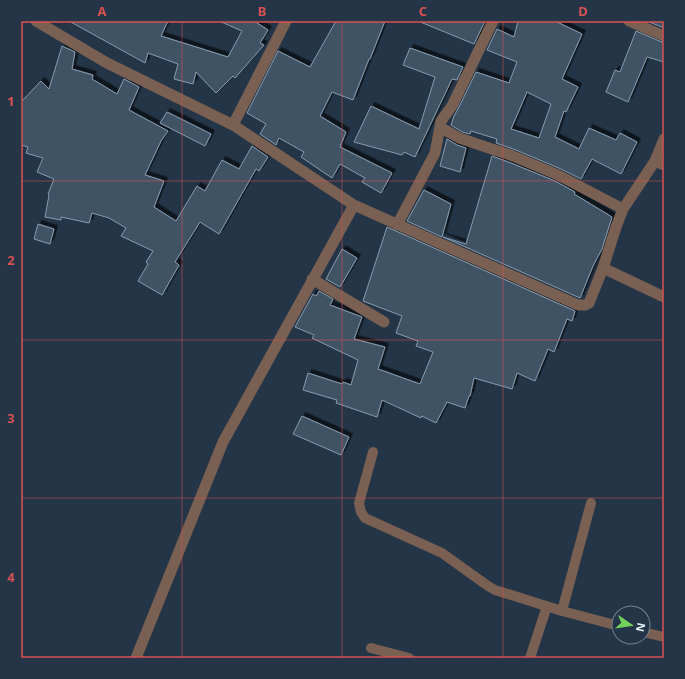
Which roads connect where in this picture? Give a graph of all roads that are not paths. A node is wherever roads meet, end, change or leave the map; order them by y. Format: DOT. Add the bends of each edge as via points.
graph roads {
  1 [pos="36,21"];
  2 [pos="286,21"];
  3 [pos="493,21"];
  4 [pos="629,21"];
  5 [pos="664,36"];
  6 [pos="233,125"];
  7 [pos="440,127"];
  8 [pos="664,139"];
  9 [pos="659,163"];
  10 [pos="354,204"];
  11 [pos="623,209"];
  12 [pos="397,225"];
  13 [pos="603,268"];
  14 [pos="312,279"];
  15 [pos="664,297"];
  16 [pos="384,322"];
  17 [pos="373,452"];
  18 [pos="591,503"];
  19 [pos="547,606"];
  20 [pos="562,611"];
  21 [pos="611,624"];
  22 [pos="651,634"];
  23 [pos="664,637"];
  24 [pos="371,648"];
  25 [pos="136,658"];
  26 [pos="408,658"];
  27 [pos="530,658"];
  1 -- 6 [label="street" via="107,63"];
  2 -- 6 [label="street"];
  3 -- 7 [label="street"];
  4 -- 5 [label="street"];
  6 -- 10 [label="street"];
  7 -- 11 [label="street" via="459,138 513,156 558,175"];
  7 -- 12 [label="street" via="435,152"];
  8 -- 9 [label="street"];
  9 -- 11 [label="street"];
  10 -- 12 [label="street"];
  10 -- 14 [label="street"];
  11 -- 13 [label="street"];
  12 -- 13 [label="street" via="578,305 589,303"];
  13 -- 15 [label="street"];
  14 -- 16 [label="street"];
  14 -- 25 [label="street" via="223,442"];
  17 -- 19 [label="lane" via="359,504 365,518 442,553 492,588"];
  18 -- 20 [label="lane"];
  19 -- 20 [label="lane"];
  19 -- 27 [label="lane"];
  20 -- 21 [label="lane"];
  22 -- 23 [label="lane"];
  24 -- 26 [label="lane"];
}
